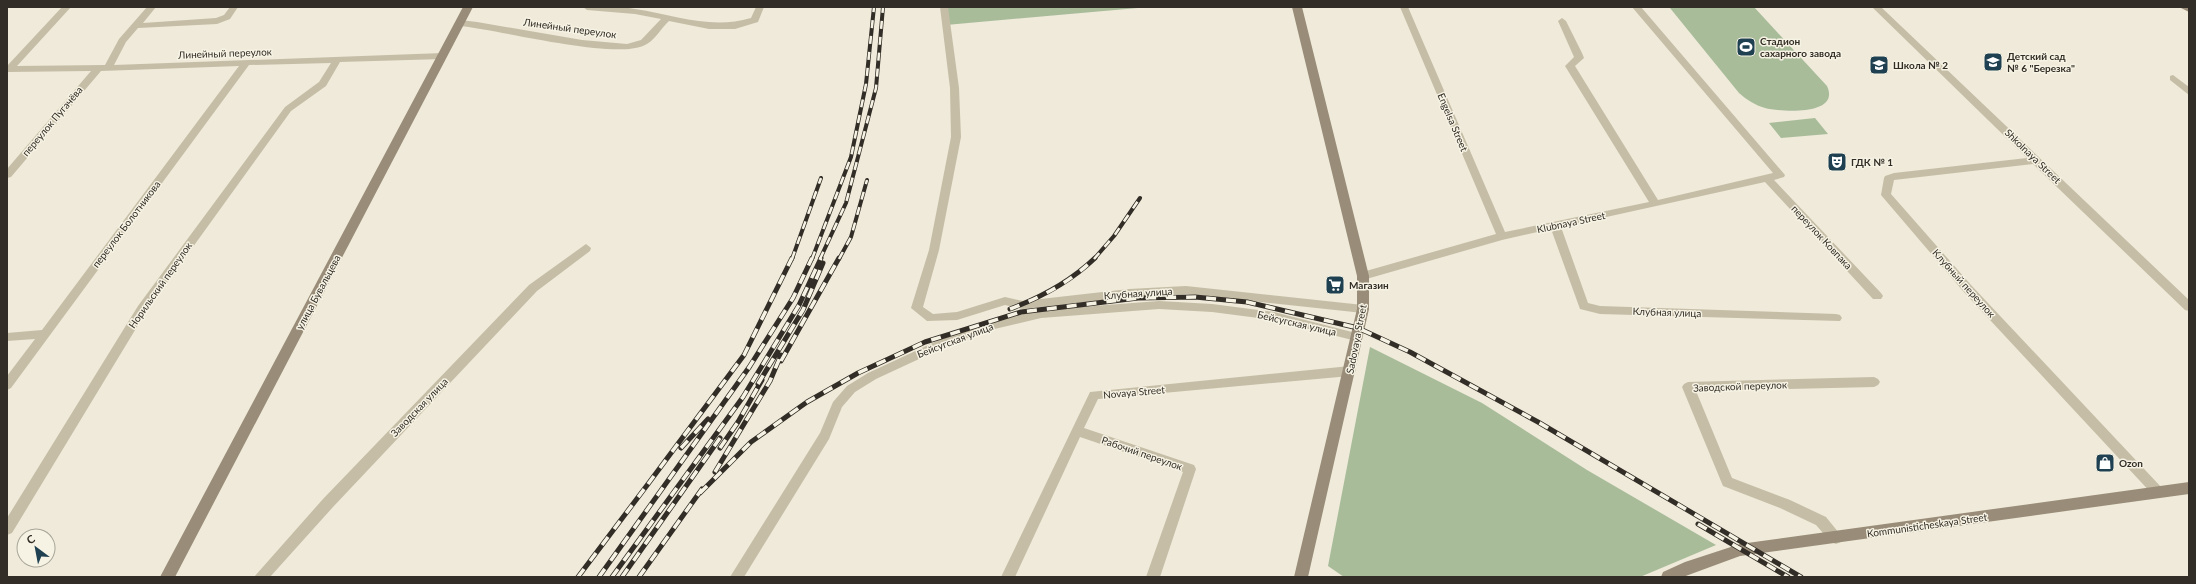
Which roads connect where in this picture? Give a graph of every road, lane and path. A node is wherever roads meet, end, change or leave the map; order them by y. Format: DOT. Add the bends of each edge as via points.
graph roads {
  1 [pos="67,7"];
  2 [pos="152,7"];
  3 [pos="234,7"];
  4 [pos="468,7"];
  5 [pos="587,7"];
  6 [pos="760,7"];
  7 [pos="944,7"];
  8 [pos="1297,7"];
  9 [pos="1404,7"];
  10 [pos="1636,7"];
  11 [pos="1876,7"];
  12 [pos="2184,7"];
  13 [pos="2189,9"];
  14 [pos="667,18"];
  15 [pos="1562,22"];
  16 [pos="460,23"];
  17 [pos="134,26"];
  18 [pos="443,56"];
  19 [pos="336,61"];
  20 [pos="246,63"];
  21 [pos="108,67"];
  22 [pos="98,68"];
  23 [pos="8,69"];
  24 [pos="2173,78"];
  25 [pos="2189,92"];
  26 [pos="2037,160"];
  27 [pos="7,175"];
  28 [pos="1767,178"];
  29 [pos="1655,204"];
  30 [pos="1555,225"];
  31 [pos="1502,236"];
  32 [pos="586,248"];
  33 [pos="1363,276"];
  34 [pos="1877,296"];
  35 [pos="2189,307"];
  36 [pos="1363,309"];
  37 [pos="1836,318"];
  38 [pos="43,334"];
  39 [pos="7,337"];
  40 [pos="1356,337"];
  41 [pos="1350,371"];
  42 [pos="1874,382"];
  43 [pos="7,385"];
  44 [pos="1078,431"];
  45 [pos="2189,488"];
  46 [pos="2158,492"];
  47 [pos="7,528"];
  48 [pos="1836,538"];
  49 [pos="166,577"];
  50 [pos="261,577"];
  51 [pos="736,577"];
  52 [pos="1008,577"];
  53 [pos="1153,577"];
  54 [pos="1301,577"];
  55 [pos="1668,577"];
  1 -- 23 [label="street"];
  2 -- 17 [label="street"];
  3 -- 17 [label="street" via="227,17 217,21"];
  4 -- 16 [label="street, улица Бувальцева"];
  5 -- 14 [label="street" via="635,11"];
  6 -- 14 [label="street" via="755,20 735,26 709,26"];
  7 -- 36 [label="street, Клубная улица" via="952,63 957,118 956,137 934,250 917,308 931,318 957,316 1005,301 1023,305 1129,293 1186,290"];
  8 -- 33 [label="street, Sadovaya Street"];
  9 -- 31 [label="street, Engelsa Street"];
  10 -- 28 [label="street, Klubnaya Street" via="1780,175"];
  11 -- 26 [label="street, Shkolnaya Street"];
  12 -- 13 [label="street"];
  14 -- 16 [label="street, Линейный переулок" via="641,44 625,46"];
  15 -- 29 [label="street" via="1579,58 1570,66"];
  16 -- 18 [label="street, улица Бувальцева"];
  17 -- 21 [label="street" via="122,41"];
  18 -- 19 [label="street, Линейный переулок"];
  18 -- 49 [label="street, улица Бувальцева"];
  19 -- 20 [label="street, Линейный переулок"];
  19 -- 47 [label="street, Норильский переулок" via="323,84 288,109 142,309"];
  20 -- 21 [label="street, Линейный переулок"];
  20 -- 38 [label="street, переулок Болотникова"];
  21 -- 22 [label="street, Линейный переулок"];
  22 -- 23 [label="street, Линейный переулок"];
  22 -- 27 [label="street, переулок Пугачёва"];
  24 -- 25 [label="street"];
  26 -- 35 [label="street, Shkolnaya Street"];
  26 -- 46 [label="street, Клубный переулок" via="1894,176 1889,178 1886,195 1967,288"];
  28 -- 29 [label="street, Klubnaya Street"];
  28 -- 34 [label="street, переулок Ковпака"];
  29 -- 30 [label="street, Klubnaya Street"];
  30 -- 31 [label="street, Klubnaya Street"];
  30 -- 37 [label="street, Клубная улица" via="1584,306 1600,310"];
  31 -- 33 [label="street, Klubnaya Street"];
  32 -- 50 [label="street, Заводская улица" via="533,288"];
  33 -- 36 [label="street, Sadovaya Street"];
  36 -- 40 [label="street, Sadovaya Street"];
  38 -- 39 [label="street"];
  38 -- 43 [label="street, переулок Болотникова"];
  40 -- 41 [label="street, Sadovaya Street"];
  40 -- 51 [label="street, Бейсугская улица" via="1274,316 1212,308 1159,305 1041,314 984,327 872,376 852,389 837,405 825,435"];
  41 -- 44 [label="street, Novaya Street" via="1094,395"];
  41 -- 54 [label="street, Sadovaya Street"];
  42 -- 48 [label="street, Заводской переулок" via="1688,387 1728,482 1821,521"];
  44 -- 52 [label="street, Novaya Street"];
  44 -- 53 [label="street, Рабочий переулок" via="1190,469"];
  45 -- 46 [label="street, Kommunisticheskaya Street"];
  46 -- 48 [label="street, Kommunisticheskaya Street"];
  48 -- 55 [label="street, Kommunisticheskaya Street" via="1740,550 1690,566"];
}
